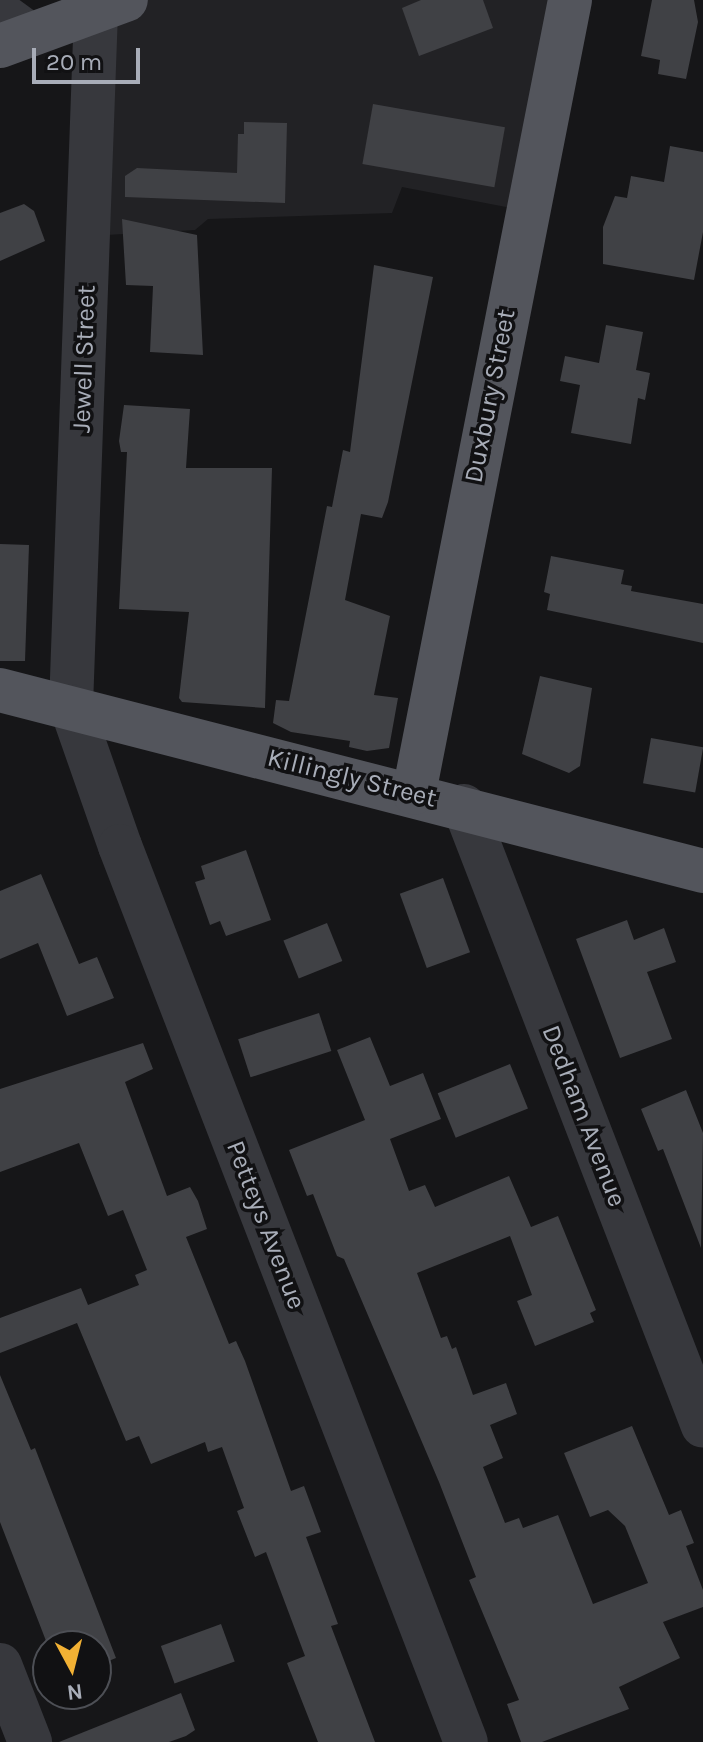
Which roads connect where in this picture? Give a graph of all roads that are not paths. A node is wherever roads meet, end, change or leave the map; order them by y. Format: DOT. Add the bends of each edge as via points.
graph roads {
  1 [pos="570,0"];
  2 [pos="111,6"];
  3 [pos="10,31"];
  4 [pos="0,690"];
  5 [pos="71,706"];
  6 [pos="414,793"];
  7 [pos="464,806"];
  8 [pos="703,871"];
  9 [pos="703,1426"];
  10 [pos="0,1665"];
  11 [pos="30,1742"];
  12 [pos="466,1742"];
  1 -- 6 [label="main road, Duxbury Street"];
  2 -- 3 [label="main road"];
  2 -- 5 [label="street, Jewell Street"];
  4 -- 5 [label="main road, Killingly Street"];
  5 -- 6 [label="main road, Killingly Street"];
  5 -- 12 [label="street, Petteys Avenue" via="125,861"];
  6 -- 7 [label="main road, Killingly Street"];
  7 -- 8 [label="main road, Killingly Street"];
  7 -- 9 [label="street, Dedham Avenue"];
  10 -- 11 [label="street"];
}
